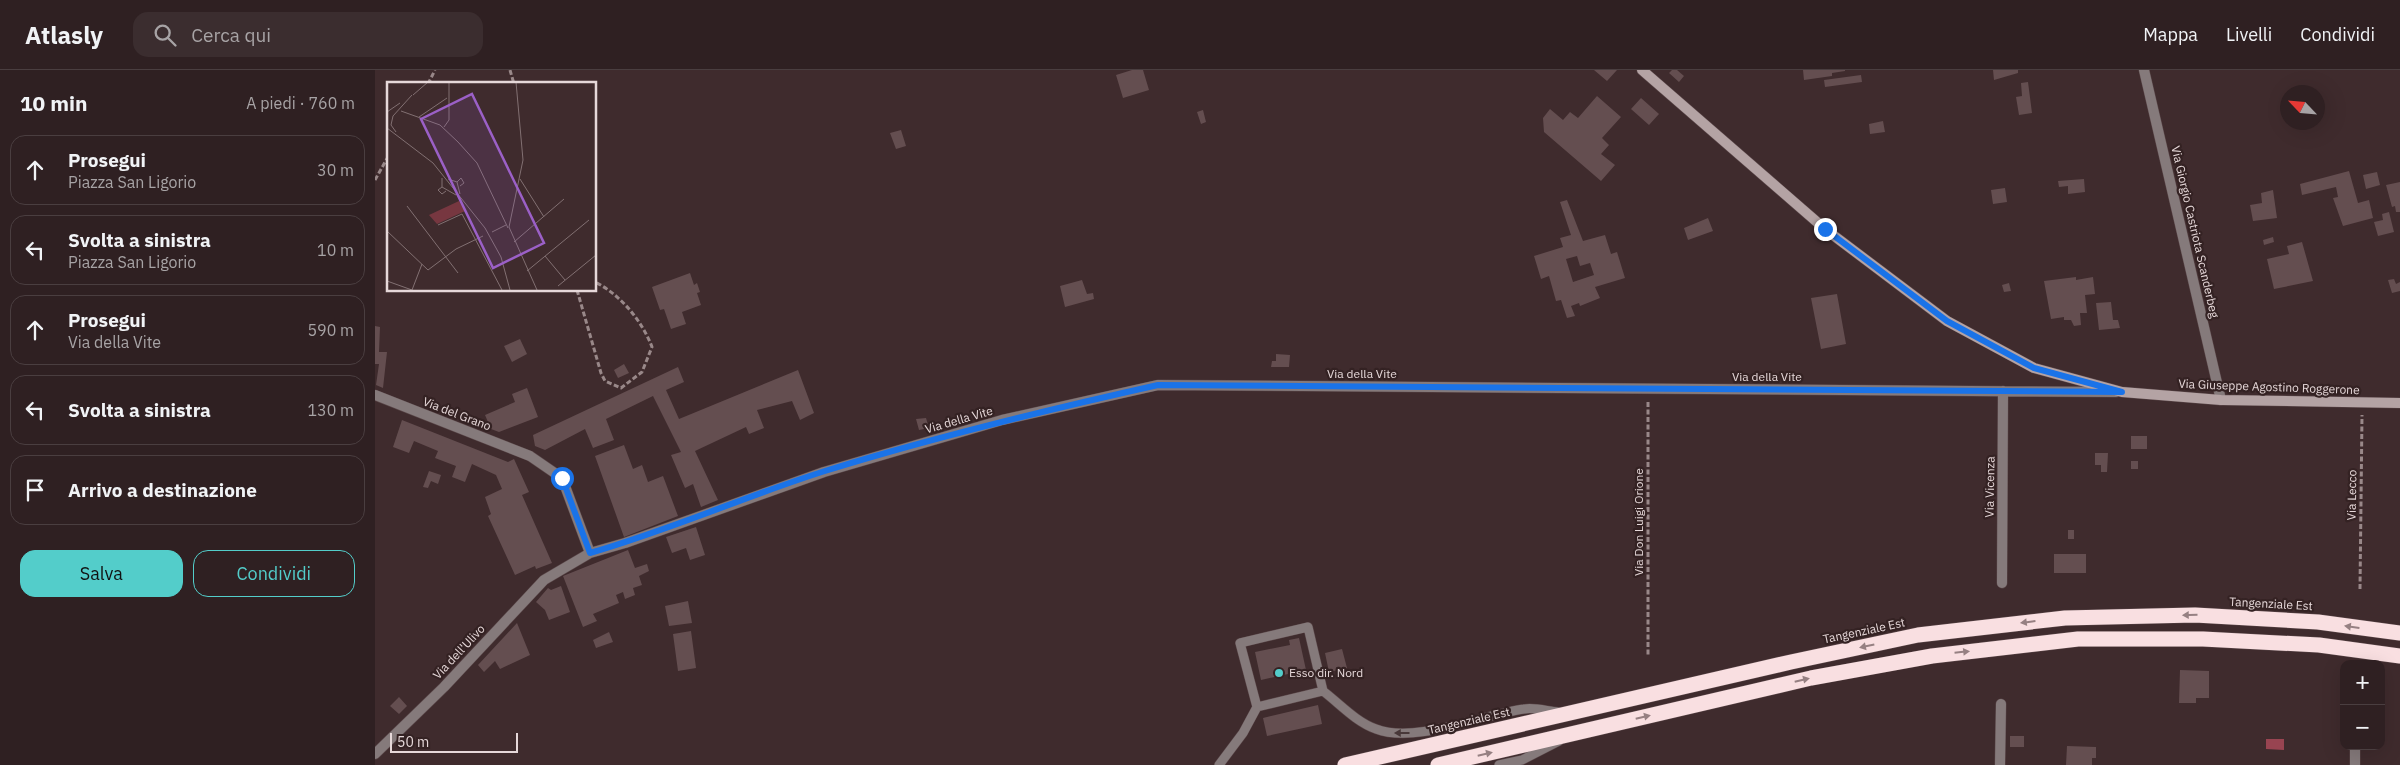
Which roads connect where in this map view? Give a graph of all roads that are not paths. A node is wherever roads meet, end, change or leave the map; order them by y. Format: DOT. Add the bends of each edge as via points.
graph roads {
  1 [pos="1643,70"];
  2 [pos="2144,70"];
  3 [pos="2003,391"];
  4 [pos="2122,392"];
  5 [pos="375,395"];
  6 [pos="2221,400"];
  7 [pos="2400,403"];
  8 [pos="590,553"];
  9 [pos="2001,583"];
  10 [pos="2400,633"];
  11 [pos="2400,656"];
  12 [pos="1323,691"];
  13 [pos="2001,704"];
  14 [pos="1257,706"];
  15 [pos="1571,713"];
  16 [pos="1576,733"];
  17 [pos="2355,750"];
  18 [pos="375,754"];
  19 [pos="1219,765"];
  20 [pos="1345,765"];
  21 [pos="1438,765"];
  22 [pos="1499,765"];
  23 [pos="2000,765"];
  24 [pos="2355,765"];
  1 -- 4 [label="street, Via Giuseppe Agostino Roggerone" via="1825,229 1947,321 2034,368"];
  2 -- 6 [label="street, Via Giorgio Castriota Scanderbeg"];
  3 -- 4 [label="street, Via della Vite"];
  3 -- 8 [label="street, Via della Vite" via="1158,385 1002,420 824,472"];
  3 -- 9 [label="street, Via Vicenza"];
  4 -- 6 [label="street, Via Giuseppe Agostino Roggerone"];
  5 -- 8 [label="street, Via del Grano" via="530,456 562,478"];
  6 -- 7 [label="street, Via Giuseppe Agostino Roggerone"];
  8 -- 18 [label="street, Via dell'Ulivo" via="544,580 444,687"];
  10 -- 15 [label="highway, Tangenziale Est, one-way" via="2318,622 2195,615 2065,618 1918,635"];
  16 -- 11 [label="highway, one-way" via="1811,678 1932,656 2078,639 2203,639 2319,645"];
  12 -- 14 [label="lane"];
  12 -- 14 [label="lane" via="1308,627 1240,643"];
  15 -- 12 [label="lane, one-way" via="1526,709 1417,732 1393,733 1375,729 1353,716"];
  13 -- 23 [label="street"];
  14 -- 19 [label="lane" via="1243,733"];
  15 -- 20 [label="highway, Tangenziale Est"];
  21 -- 16 [label="highway, one-way"];
  16 -- 22 [label="lane" via="1522,760"];
  17 -- 24 [label="street"];
}
